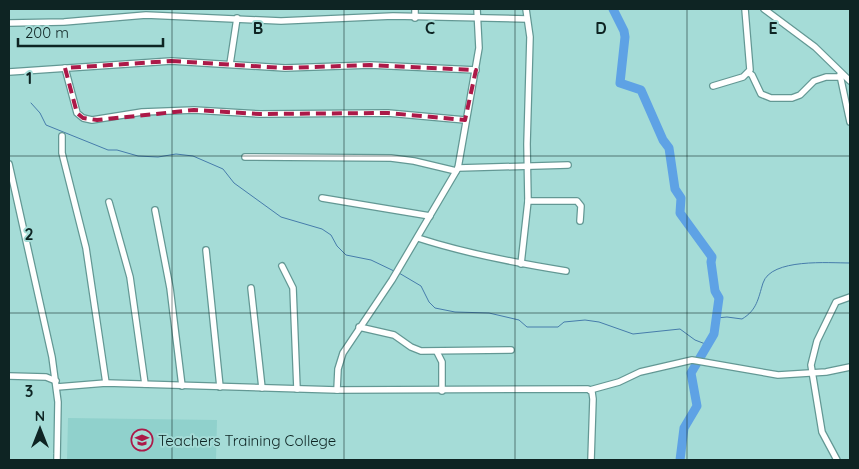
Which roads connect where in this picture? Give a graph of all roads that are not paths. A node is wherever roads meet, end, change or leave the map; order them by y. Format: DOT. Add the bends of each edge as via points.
graph roads {
  1 [pos="415,9"];
  2 [pos="477,9"];
  3 [pos="526,9"];
  4 [pos="745,9"];
  5 [pos="764,9"];
  6 [pos="237,18"];
  7 [pos="415,18"];
  8 [pos="478,18"];
  9 [pos="527,19"];
  10 [pos="9,23"];
  11 [pos="230,64"];
  12 [pos="65,68"];
  13 [pos="476,70"];
  14 [pos="838,70"];
  15 [pos="9,72"];
  16 [pos="749,72"];
  17 [pos="841,77"];
  18 [pos="850,81"];
  19 [pos="713,86"];
  20 [pos="466,120"];
  21 [pos="850,122"];
  22 [pos="62,136"];
  23 [pos="245,157"];
  24 [pos="9,164"];
  25 [pos="568,165"];
  26 [pos="527,166"];
  27 [pos="457,170"];
  28 [pos="11,181"];
  29 [pos="322,198"];
  30 [pos="528,201"];
  31 [pos="109,202"];
  32 [pos="155,210"];
  33 [pos="430,216"];
  34 [pos="580,221"];
  35 [pos="418,238"];
  36 [pos="206,250"];
  37 [pos="521,264"];
  38 [pos="282,266"];
  39 [pos="566,271"];
  40 [pos="251,288"];
  41 [pos="850,297"];
  42 [pos="359,326"];
  43 [pos="511,350"];
  44 [pos="437,352"];
  45 [pos="850,367"];
  46 [pos="812,373"];
  47 [pos="9,376"];
  48 [pos="106,383"];
  49 [pos="56,384"];
  50 [pos="145,384"];
  51 [pos="182,386"];
  52 [pos="220,387"];
  53 [pos="262,388"];
  54 [pos="297,389"];
  55 [pos="337,390"];
  56 [pos="590,390"];
  57 [pos="442,391"];
  58 [pos="57,460"];
  59 [pos="591,460"];
  60 [pos="837,460"];
  1 -- 7 [label="street"];
  2 -- 8 [label="street"];
  3 -- 9 [label="street"];
  4 -- 16 [label="street"];
  5 -- 14 [label="street" via="815,46"];
  6 -- 7 [label="street" via="292,21 387,16"];
  6 -- 10 [label="street" via="146,15"];
  6 -- 11 [label="street"];
  7 -- 8 [label="street"];
  8 -- 9 [label="street"];
  8 -- 13 [label="street"];
  9 -- 26 [label="street" via="530,37"];
  11 -- 12 [label="street" via="155,61"];
  11 -- 13 [label="street" via="285,68 370,65"];
  12 -- 15 [label="street"];
  12 -- 20 [label="street" via="77,112 87,119 194,110 260,114 388,113"];
  13 -- 20 [label="street"];
  14 -- 17 [label="street"];
  14 -- 18 [label="street"];
  16 -- 17 [label="street" via="761,94 779,99 800,95 817,80"];
  16 -- 19 [label="street"];
  17 -- 21 [label="street"];
  20 -- 27 [label="street"];
  22 -- 48 [label="street" via="63,157 86,248"];
  23 -- 27 [label="street" via="391,158"];
  24 -- 28 [label="street"];
  25 -- 26 [label="street"];
  26 -- 27 [label="street"];
  26 -- 30 [label="street"];
  27 -- 33 [label="street"];
  28 -- 49 [label="street"];
  29 -- 33 [label="street"];
  30 -- 34 [label="street" via="577,201 581,206"];
  30 -- 37 [label="street"];
  31 -- 50 [label="street" via="130,277"];
  32 -- 51 [label="street" via="170,288"];
  33 -- 35 [label="street"];
  35 -- 37 [label="street" via="464,253"];
  35 -- 42 [label="street"];
  36 -- 52 [label="street"];
  37 -- 39 [label="street"];
  38 -- 54 [label="street" via="293,288"];
  40 -- 53 [label="street"];
  41 -- 46 [label="street" via="834,305 812,352"];
  42 -- 44 [label="street" via="394,335 416,350"];
  42 -- 55 [label="street" via="340,361"];
  43 -- 44 [label="street"];
  44 -- 57 [label="street" via="442,362"];
  45 -- 46 [label="street"];
  46 -- 56 [label="street" via="778,375 692,360 640,372"];
  46 -- 60 [label="street" via="822,432"];
  47 -- 49 [label="street" via="46,377"];
  48 -- 49 [label="street"];
  48 -- 50 [label="street"];
  49 -- 58 [label="street"];
  50 -- 51 [label="street"];
  51 -- 52 [label="street"];
  52 -- 53 [label="street"];
  53 -- 54 [label="street"];
  54 -- 55 [label="street"];
  55 -- 57 [label="street"];
  56 -- 57 [label="street"];
  56 -- 59 [label="street" via="593,399"];
}
